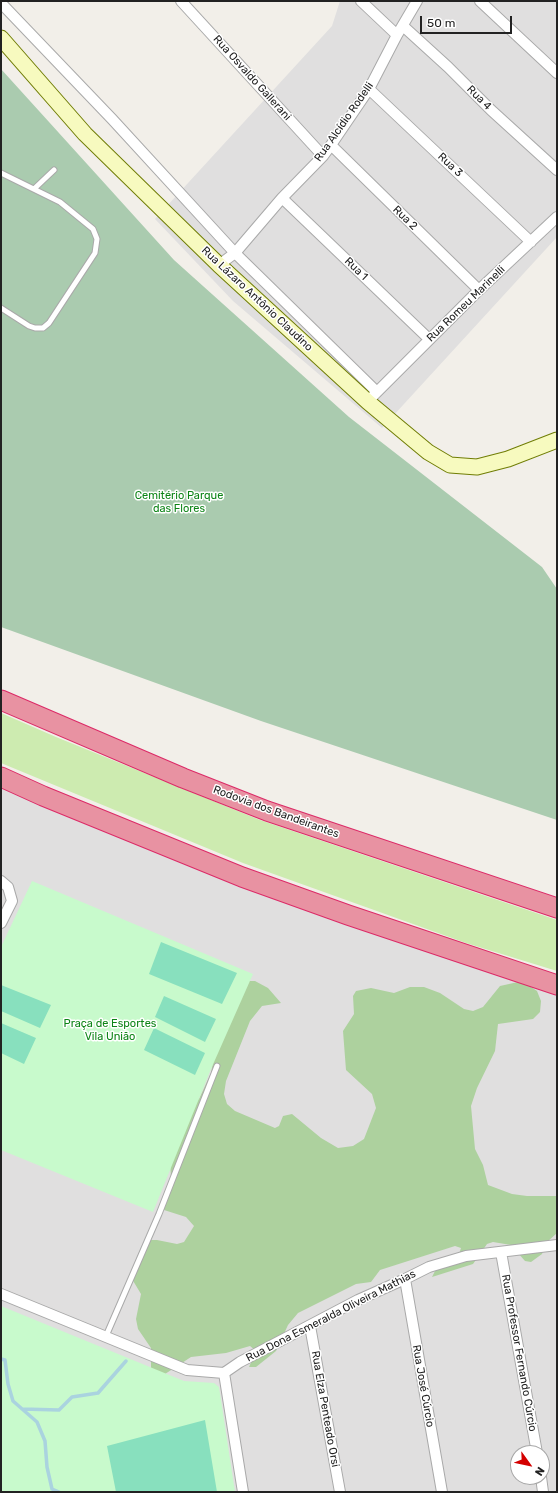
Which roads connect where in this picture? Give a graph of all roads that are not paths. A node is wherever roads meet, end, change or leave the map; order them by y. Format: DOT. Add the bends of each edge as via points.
graph roads {
  1 [pos="180,1"];
  2 [pos="417,1"];
  3 [pos="480,1"];
  4 [pos="1,3"];
  5 [pos="365,3"];
  6 [pos="402,26"];
  7 [pos="397,35"];
  8 [pos="1,38"];
  9 [pos="557,73"];
  10 [pos="369,89"];
  11 [pos="331,145"];
  12 [pos="323,156"];
  13 [pos="54,170"];
  14 [pos="557,170"];
  15 [pos="1,173"];
  16 [pos="35,188"];
  17 [pos="282,198"];
  18 [pos="557,217"];
  19 [pos="531,242"];
  20 [pos="235,253"];
  21 [pos="220,265"];
  22 [pos="479,290"];
  23 [pos="1,308"];
  24 [pos="429,339"];
  25 [pos="372,397"];
  26 [pos="557,440"];
  27 [pos="1,700"];
  28 [pos="1,777"];
  29 [pos="1,881"];
  30 [pos="557,908"];
  31 [pos="1,923"];
  32 [pos="557,985"];
  33 [pos="218,1066"];
  34 [pos="557,1244"];
  35 [pos="501,1252"];
  36 [pos="405,1280"];
  37 [pos="1,1294"];
  38 [pos="310,1326"];
  39 [pos="106,1336"];
  40 [pos="224,1373"];
  41 [pos="536,1445"];
  42 [pos="242,1492"];
  43 [pos="340,1492"];
  44 [pos="442,1492"];
  1 -- 12 [label="street, Rua Osvaldo Gallerani"];
  2 -- 6 [label="street, Rua Alcídio Rodelli"];
  3 -- 9 [label="street"];
  4 -- 20 [label="street"];
  5 -- 7 [label="street"];
  6 -- 7 [label="street, Rua Alcídio Rodelli"];
  6 -- 14 [label="street, Rua 4"];
  7 -- 10 [label="street, Rua Alcídio Rodelli"];
  8 -- 21 [label="main road, Rua Lázaro Antônio Claudino" via="85,134"];
  10 -- 11 [label="street, Rua Alcídio Rodelli"];
  10 -- 19 [label="street, Rua 3"];
  11 -- 12 [label="street, Rua Alcídio Rodelli"];
  11 -- 22 [label="street, Rua 2"];
  12 -- 17 [label="street, Rua Alcídio Rodelli"];
  13 -- 16 [label="lane"];
  15 -- 16 [label="lane"];
  16 -- 23 [label="lane" via="60,202 93,229 97,239 96,253 49,323 42,328 29,326"];
  17 -- 20 [label="street, Rua Alcídio Rodelli"];
  17 -- 24 [label="street, Rua 1"];
  18 -- 19 [label="street, Rua Romeu Marinelli"];
  19 -- 22 [label="street, Rua Romeu Marinelli"];
  20 -- 21 [label="street, Rua Alcídio Rodelli"];
  20 -- 25 [label="street"];
  21 -- 25 [label="main road, Rua Lázaro Antônio Claudino"];
  22 -- 24 [label="street, Rua Romeu Marinelli"];
  24 -- 25 [label="street, Rua Romeu Marinelli"];
  25 -- 26 [label="main road, Rua Lázaro Antônio Claudino" via="428,452 450,465 477,467 508,459"];
  27 -- 30 [label="highway, Rodovia dos Bandeirantes" via="267,811"];
  28 -- 32 [label="highway" via="242,877"];
  29 -- 31 [label="street" via="8,887 12,901"];
  33 -- 39 [label="lane"];
  34 -- 35 [label="street, Rua Dona Esmeralda Oliveira Mathias"];
  35 -- 36 [label="street, Rua Dona Esmeralda Oliveira Mathias" via="466,1256 429,1267"];
  35 -- 41 [label="street, Rua Professor Fernando Cúrcio"];
  36 -- 38 [label="street, Rua Dona Esmeralda Oliveira Mathias" via="358,1300"];
  36 -- 44 [label="street, Rua José Cúrcio"];
  37 -- 39 [label="street"];
  38 -- 40 [label="street, Rua Dona Esmeralda Oliveira Mathias"];
  38 -- 43 [label="street, Rua Elza Penteado Orsi"];
  39 -- 40 [label="street" via="187,1370"];
  40 -- 42 [label="street"];
}
